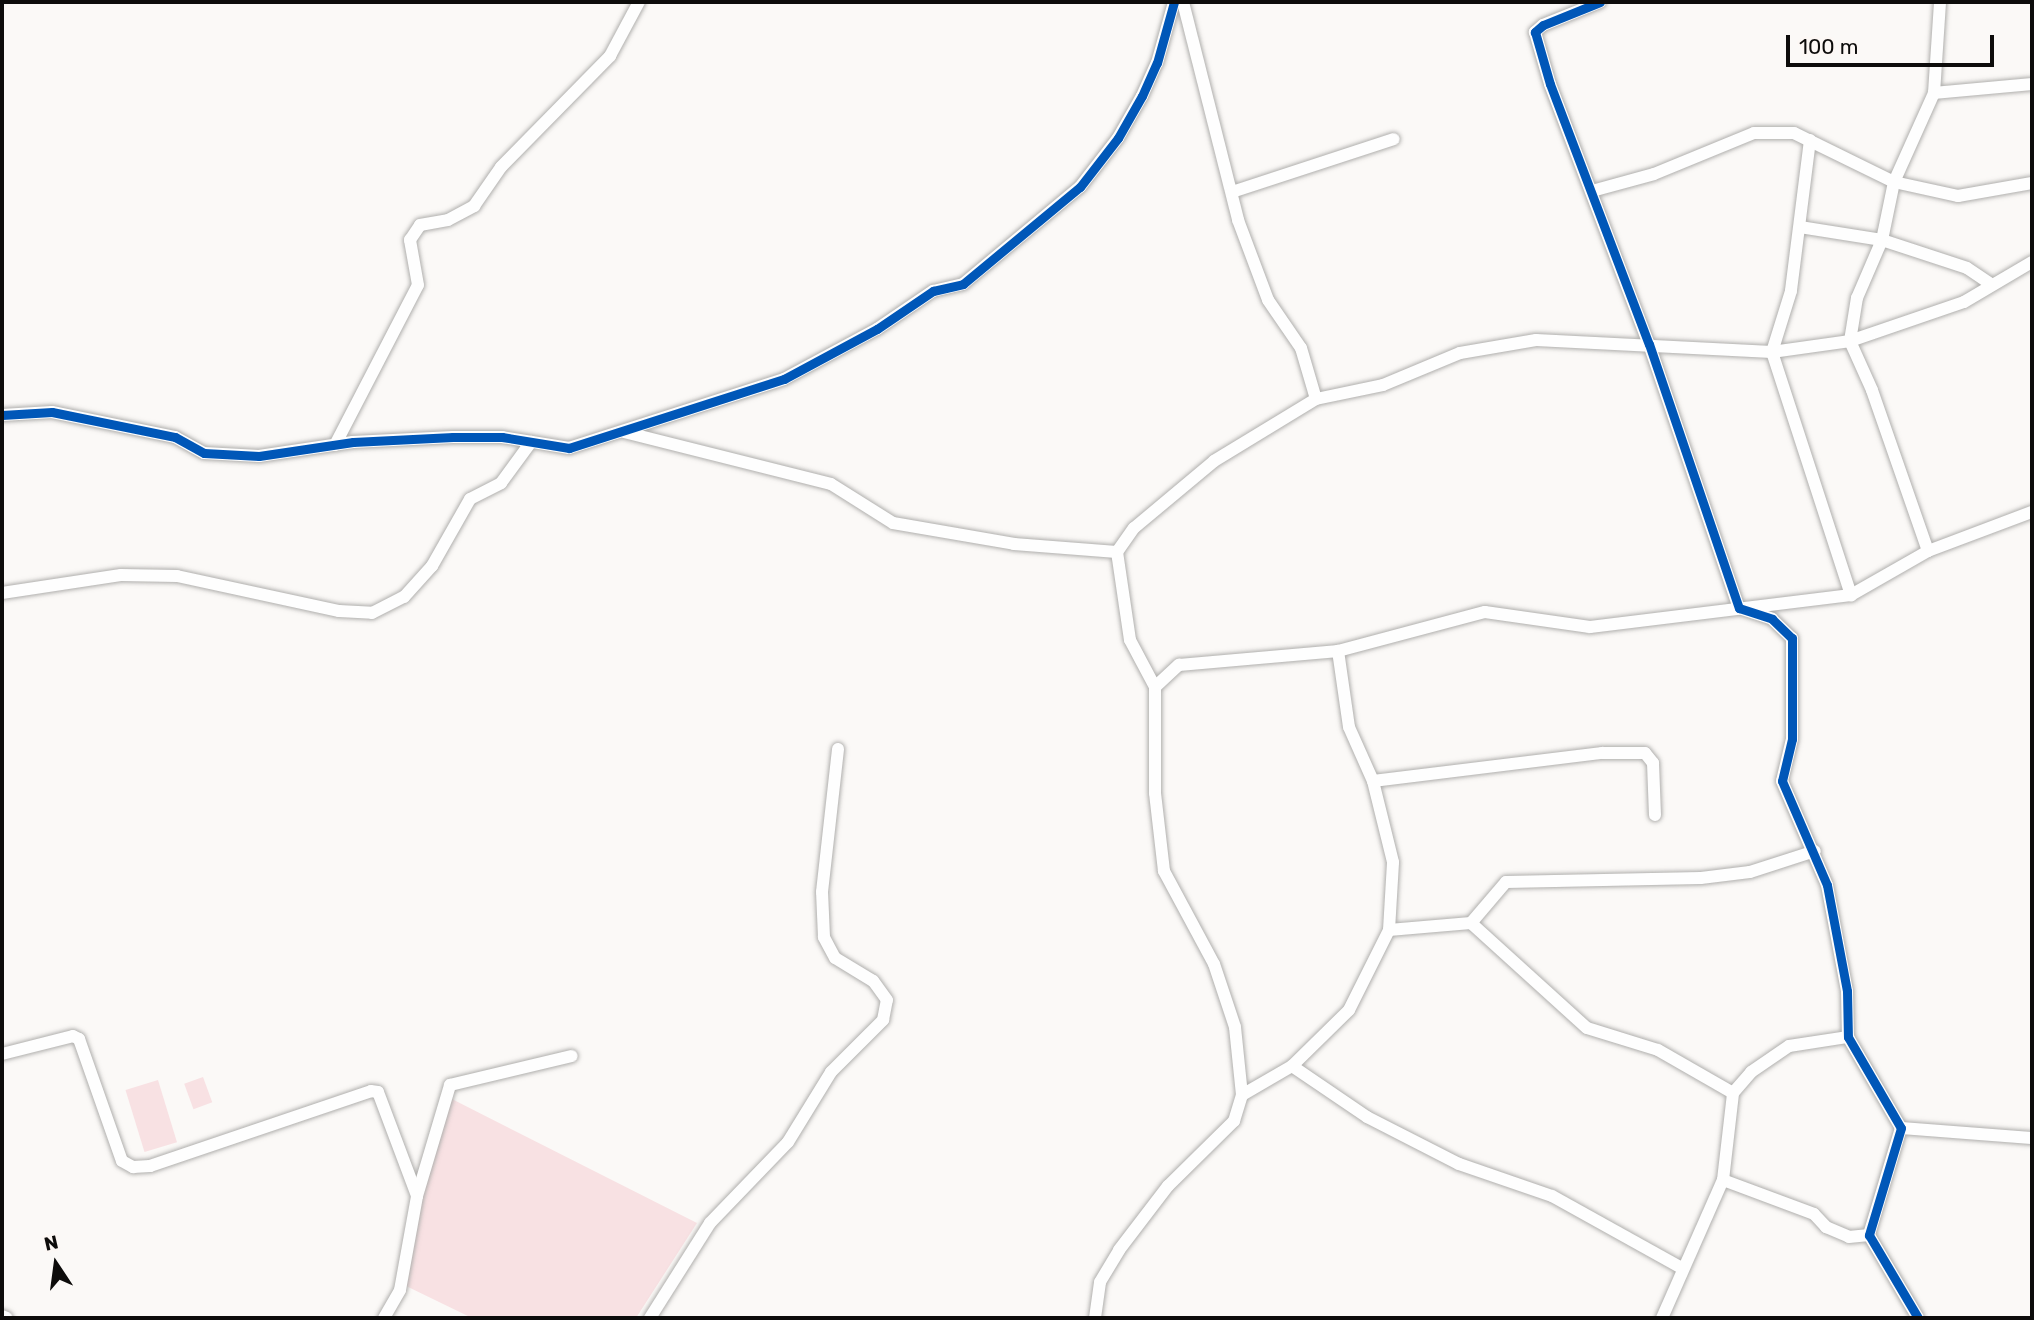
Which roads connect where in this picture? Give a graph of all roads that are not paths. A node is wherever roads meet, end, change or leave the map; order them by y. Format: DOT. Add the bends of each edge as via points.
graph roads {
  1 [pos="639,2"];
  2 [pos="1174,2"];
  3 [pos="1183,2"];
  4 [pos="1600,2"];
  5 [pos="1940,2"];
  6 [pos="2032,84"];
  7 [pos="1934,93"];
  8 [pos="1394,139"];
  9 [pos="1810,140"];
  10 [pos="1894,182"];
  11 [pos="2032,183"];
  12 [pos="1592,191"];
  13 [pos="1232,192"];
  14 [pos="1800,228"];
  15 [pos="1882,240"];
  16 [pos="2032,263"];
  17 [pos="1992,285"];
  18 [pos="1850,341"];
  19 [pos="1649,344"];
  20 [pos="1772,352"];
  21 [pos="1316,399"];
  22 [pos="2,415"];
  23 [pos="624,432"];
  24 [pos="531,442"];
  25 [pos="335,445"];
  26 [pos="2032,512"];
  27 [pos="1928,551"];
  28 [pos="1117,552"];
  29 [pos="2,593"];
  30 [pos="1851,595"];
  31 [pos="1739,608"];
  32 [pos="1338,651"];
  33 [pos="1155,687"];
  34 [pos="838,749"];
  35 [pos="1373,781"];
  36 [pos="1655,815"];
  37 [pos="1815,851"];
  38 [pos="1471,923"];
  39 [pos="1389,930"];
  40 [pos="1848,1037"];
  41 [pos="2,1054"];
  42 [pos="572,1056"];
  43 [pos="1292,1066"];
  44 [pos="1733,1093"];
  45 [pos="1242,1095"];
  46 [pos="1901,1128"];
  47 [pos="2032,1138"];
  48 [pos="1723,1180"];
  49 [pos="417,1196"];
  50 [pos="1869,1235"];
  51 [pos="1682,1268"];
  52 [pos="2,1316"];
  53 [pos="7,1318"];
  54 [pos="384,1318"];
  55 [pos="650,1318"];
  56 [pos="1096,1318"];
  57 [pos="1662,1318"];
  58 [pos="1918,1318"];
  1 -- 25 [label="street" via="610,56 501,167 474,206 448,220 421,225 410,240 418,285"];
  2 -- 23 [label="street" via="1157,64 1118,138 1080,187 1026,237 974,271 963,284 949,285 913,302 877,329 784,379"];
  3 -- 13 [label="street"];
  4 -- 12 [label="street" via="1535,32"];
  5 -- 7 [label="street"];
  6 -- 7 [label="street"];
  7 -- 10 [label="street"];
  8 -- 13 [label="street"];
  9 -- 10 [label="street"];
  9 -- 12 [label="street" via="1794,133 1754,133 1654,174"];
  9 -- 14 [label="street"];
  10 -- 11 [label="street" via="1958,196"];
  10 -- 15 [label="street"];
  12 -- 19 [label="street"];
  13 -- 21 [label="street" via="1268,300 1301,348"];
  14 -- 15 [label="street"];
  14 -- 20 [label="street" via="1791,291"];
  15 -- 17 [label="street" via="1967,268"];
  15 -- 18 [label="street" via="1857,299"];
  16 -- 17 [label="street"];
  17 -- 18 [label="street" via="1964,302"];
  18 -- 20 [label="street"];
  18 -- 27 [label="street" via="1872,390"];
  19 -- 20 [label="street"];
  19 -- 21 [label="street" via="1536,340 1460,353 1382,385"];
  19 -- 31 [label="street"];
  20 -- 30 [label="street"];
  21 -- 28 [label="street" via="1214,461 1134,528"];
  22 -- 25 [label="street" via="52,412 175,438 204,453 258,456"];
  23 -- 24 [label="street" via="569,448"];
  23 -- 28 [label="street" via="831,484 893,523 1014,544"];
  24 -- 25 [label="street" via="453,437"];
  24 -- 29 [label="street" via="501,483 470,499 432,566 404,597 372,613 339,611 177,576 121,575"];
  26 -- 27 [label="street"];
  27 -- 30 [label="street"];
  28 -- 33 [label="street" via="1130,640"];
  30 -- 31 [label="street"];
  31 -- 32 [label="street" via="1590,627 1485,612"];
  31 -- 37 [label="street" via="1772,619 1792,638 1792,739 1782,781 1799,827"];
  32 -- 33 [label="street" via="1179,665"];
  32 -- 35 [label="street" via="1349,727"];
  33 -- 45 [label="street" via="1155,793 1164,871 1214,964 1235,1027"];
  34 -- 55 [label="street" via="822,892 824,937 835,958 873,981 887,1000 883,1020 831,1072 779,1152 710,1223"];
  35 -- 36 [label="street" via="1602,753 1645,753 1653,763"];
  35 -- 39 [label="street" via="1393,862"];
  37 -- 38 [label="street" via="1750,872 1702,878 1506,883"];
  37 -- 40 [label="street" via="1827,885 1844,978"];
  38 -- 39 [label="street"];
  38 -- 44 [label="street" via="1587,1028 1658,1050"];
  39 -- 43 [label="street" via="1349,1010"];
  40 -- 44 [label="street" via="1789,1046 1751,1072"];
  40 -- 46 [label="street"];
  41 -- 49 [label="street" via="73,1035 79,1039 122,1161 133,1167 150,1166 378,1092"];
  42 -- 49 [label="street" via="450,1085"];
  43 -- 45 [label="street"];
  43 -- 51 [label="street" via="1367,1117 1459,1164 1552,1196"];
  44 -- 48 [label="street"];
  45 -- 56 [label="street" via="1234,1121 1168,1186 1119,1250 1100,1282"];
  46 -- 47 [label="street"];
  46 -- 50 [label="street"];
  48 -- 50 [label="street" via="1814,1214 1826,1227 1849,1237"];
  48 -- 51 [label="street"];
  49 -- 54 [label="street" via="400,1290"];
  50 -- 58 [label="street"];
  51 -- 57 [label="street"];
  52 -- 53 [label="street"];
}
